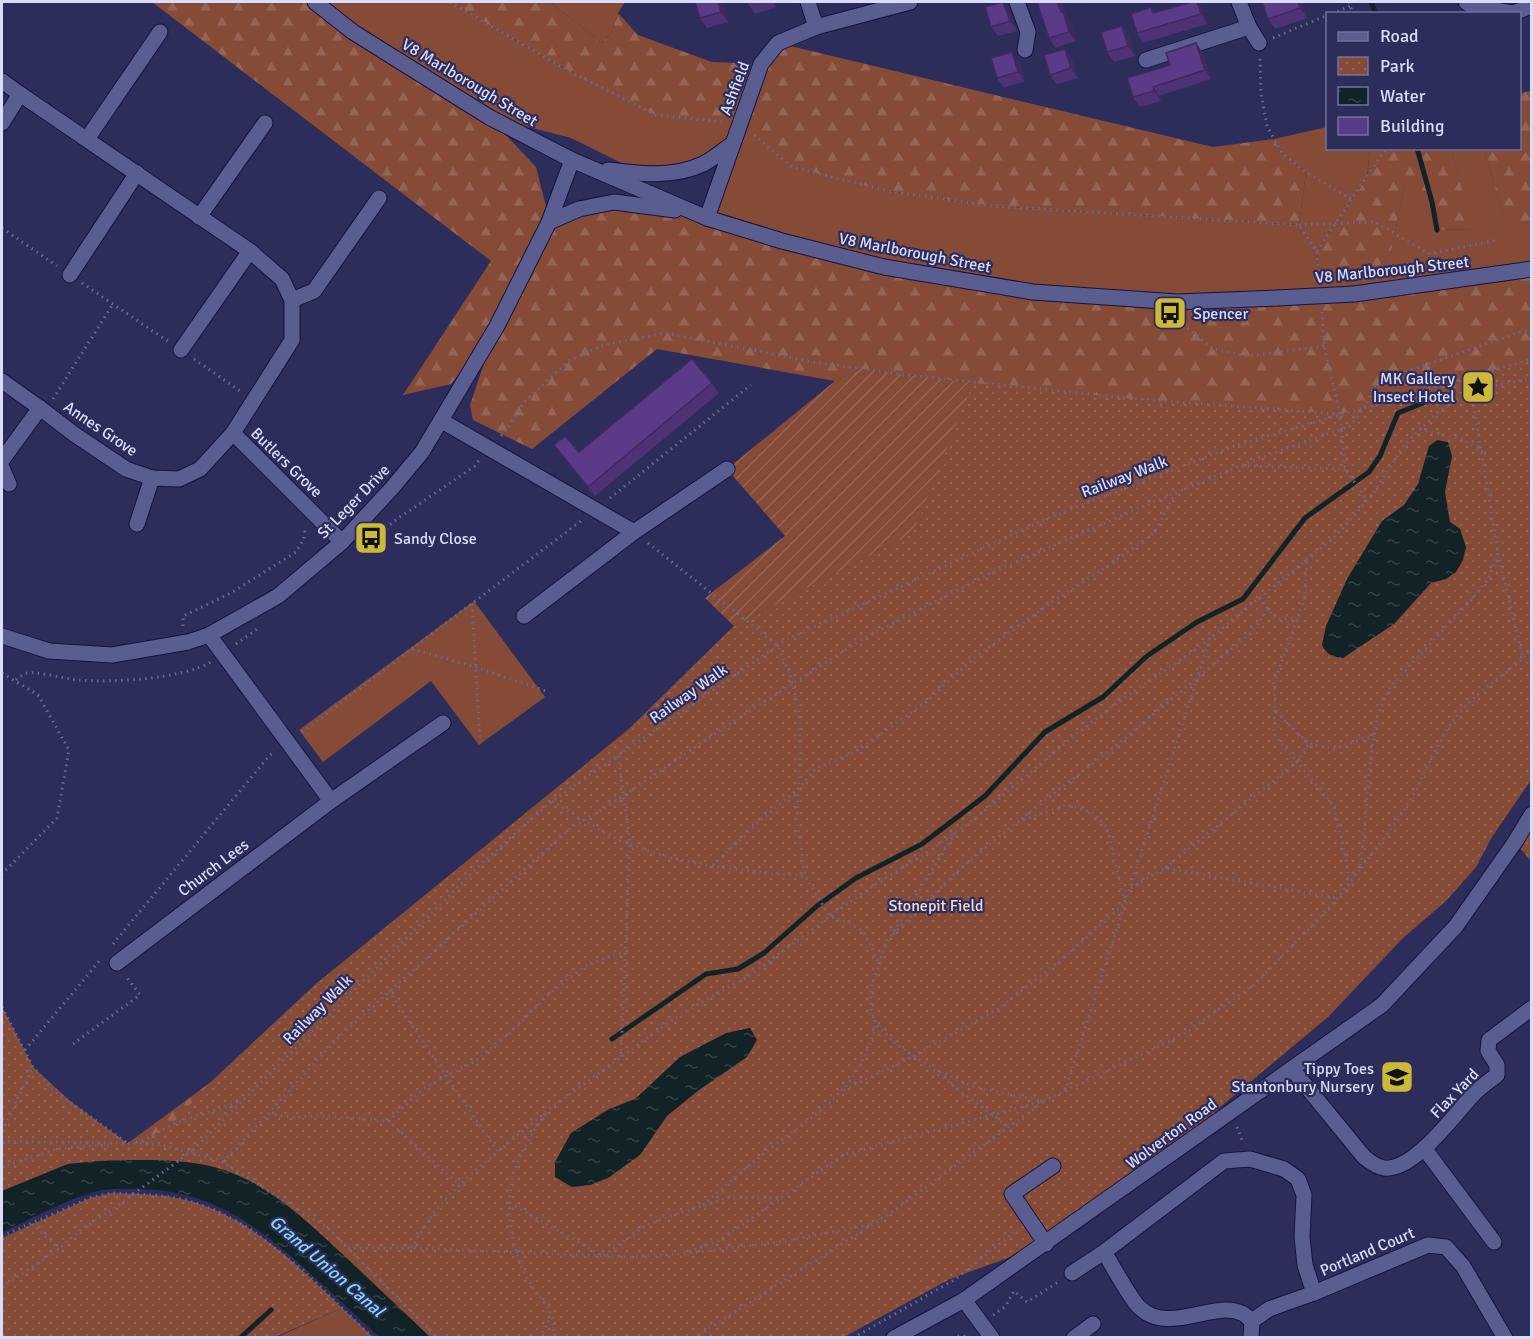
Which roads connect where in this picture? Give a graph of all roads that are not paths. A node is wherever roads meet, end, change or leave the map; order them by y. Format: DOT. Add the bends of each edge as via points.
graph roads {
  1 [pos="315,2"];
  2 [pos="808,2"];
  3 [pos="910,2"];
  4 [pos="1017,2"];
  5 [pos="1239,2"];
  6 [pos="1466,2"];
  7 [pos="1532,6"];
  8 [pos="1508,12"];
  9 [pos="1516,12"];
  10 [pos="816,27"];
  11 [pos="1249,27"];
  12 [pos="160,32"];
  13 [pos="1259,43"];
  14 [pos="1025,50"];
  15 [pos="1146,60"];
  16 [pos="2,81"];
  17 [pos="20,94"];
  18 [pos="2,123"];
  19 [pos="265,123"];
  20 [pos="87,140"];
  21 [pos="731,145"];
  22 [pos="572,160"];
  23 [pos="590,168"];
  24 [pos="137,173"];
  25 [pos="380,198"];
  26 [pos="700,215"];
  27 [pos="199,217"];
  28 [pos="549,222"];
  29 [pos="250,251"];
  30 [pos="1532,269"];
  31 [pos="70,274"];
  32 [pos="292,300"];
  33 [pos="181,350"];
  34 [pos="2,381"];
  35 [pos="42,409"];
  36 [pos="442,421"];
  37 [pos="233,434"];
  38 [pos="2,460"];
  39 [pos="2,468"];
  40 [pos="727,469"];
  41 [pos="152,478"];
  42 [pos="9,484"];
  43 [pos="137,524"];
  44 [pos="634,532"];
  45 [pos="342,542"];
  46 [pos="524,615"];
  47 [pos="209,635"];
  48 [pos="2,636"];
  49 [pos="443,723"];
  50 [pos="331,801"];
  51 [pos="1532,814"];
  52 [pos="117,963"];
  53 [pos="1532,1008"];
  54 [pos="1292,1070"];
  55 [pos="1424,1148"];
  56 [pos="1053,1166"];
  57 [pos="1494,1242"];
  58 [pos="1046,1244"];
  59 [pos="1104,1252"];
  60 [pos="1072,1273"];
  61 [pos="1314,1293"];
  62 [pos="964,1300"];
  63 [pos="1252,1321"];
  64 [pos="1093,1324"];
  65 [pos="894,1338"];
  66 [pos="992,1338"];
  67 [pos="1074,1338"];
  68 [pos="1251,1338"];
  69 [pos="1505,1338"];
  1 -- 22 [label="street, V8 Marlborough Street" via="353,32 435,85"];
  2 -- 10 [label="street"];
  3 -- 10 [label="street, Ashfield"];
  4 -- 14 [label="street" via="1028,32"];
  5 -- 11 [label="street"];
  6 -- 8 [label="street"];
  7 -- 9 [label="street"];
  10 -- 21 [label="street, Ashfield" via="778,43 761,64"];
  11 -- 13 [label="street"];
  11 -- 15 [label="street"];
  12 -- 20 [label="street"];
  16 -- 17 [label="street"];
  17 -- 18 [label="street"];
  17 -- 20 [label="street"];
  19 -- 27 [label="street"];
  20 -- 24 [label="street"];
  21 -- 23 [label="street" via="703,164 677,172 646,175"];
  21 -- 26 [label="street, Ashfield"];
  22 -- 23 [label="street, V8 Marlborough Street"];
  22 -- 28 [label="street, St Leger Drive"];
  23 -- 26 [label="street, V8 Marlborough Street"];
  24 -- 27 [label="street"];
  24 -- 31 [label="street"];
  25 -- 32 [label="street" via="314,291"];
  26 -- 28 [label="street" via="614,202 579,209"];
  26 -- 30 [label="street, V8 Marlborough Street, bridge" via="885,267 1033,292 1177,302 1354,294"];
  27 -- 29 [label="street"];
  28 -- 36 [label="street, St Leger Drive" via="497,326"];
  29 -- 32 [label="street" via="282,279"];
  29 -- 33 [label="street"];
  32 -- 37 [label="street, Butlers Grove" via="292,340"];
  34 -- 35 [label="street, Annes Grove"];
  35 -- 38 [label="street, Annes Grove"];
  35 -- 41 [label="street, Annes Grove" via="126,469"];
  36 -- 44 [label="street"];
  36 -- 45 [label="street, St Leger Drive" via="422,452"];
  37 -- 41 [label="street, Annes Grove" via="200,469 179,479"];
  37 -- 45 [label="street, Butlers Grove"];
  39 -- 42 [label="street"];
  40 -- 44 [label="street"];
  41 -- 43 [label="street"];
  44 -- 46 [label="street"];
  45 -- 47 [label="street, St Leger Drive" via="278,596"];
  47 -- 48 [label="street, St Leger Drive" via="112,655 49,651"];
  47 -- 50 [label="street"];
  49 -- 50 [label="street, Church Lees"];
  50 -- 52 [label="street, Church Lees"];
  51 -- 54 [label="street, Wolverton Road" via="1456,926 1382,1005"];
  53 -- 55 [label="street, Flax Yard" via="1490,1040 1488,1051 1497,1065 1497,1075"];
  54 -- 55 [label="street, Flax Yard" via="1370,1162 1392,1167"];
  54 -- 58 [label="street, Wolverton Road"];
  55 -- 57 [label="street"];
  56 -- 58 [label="street" via="1012,1194"];
  58 -- 62 [label="street, Wolverton Road"];
  59 -- 60 [label="street"];
  59 -- 61 [label="street" via="1224,1161 1250,1159 1270,1163 1298,1179 1304,1195 1305,1265"];
  59 -- 63 [label="street" via="1138,1307 1151,1315 1169,1319 1228,1311 1241,1312"];
  61 -- 63 [label="street, Portland Court" via="1269,1309"];
  61 -- 69 [label="street, Portland Court" via="1428,1245 1446,1247 1463,1266"];
  62 -- 65 [label="street, Wolverton Road"];
  62 -- 66 [label="street"];
  63 -- 68 [label="street"];
  64 -- 67 [label="street"];
}
